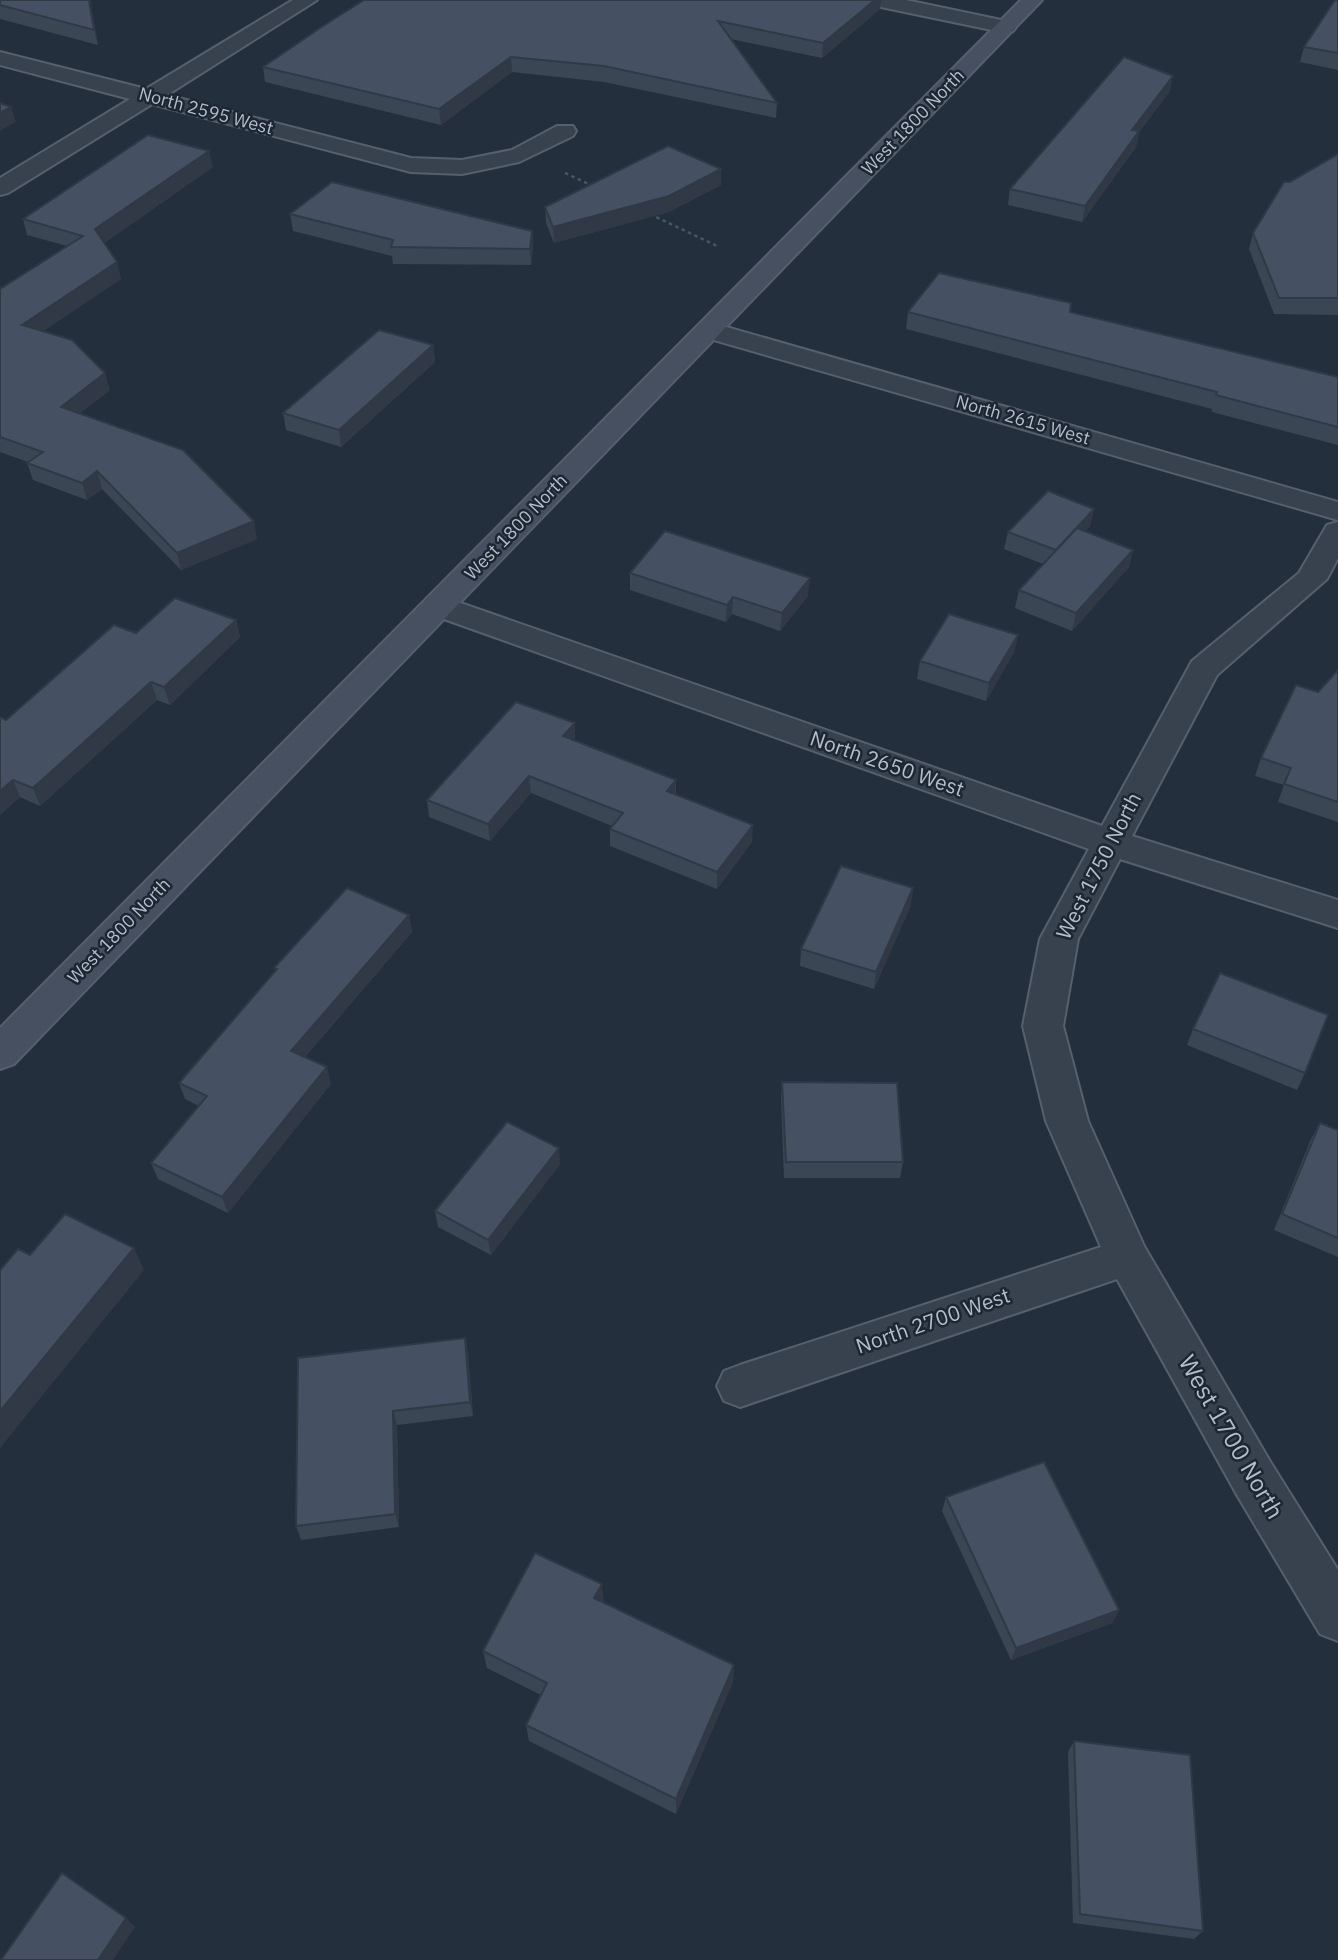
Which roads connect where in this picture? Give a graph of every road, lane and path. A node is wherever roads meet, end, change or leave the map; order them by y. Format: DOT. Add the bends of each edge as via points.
graph roads {
  1 [pos="307,0"];
  2 [pos="876,0"];
  3 [pos="1032,0"];
  4 [pos="1006,27"];
  5 [pos="0,58"];
  6 [pos="149,97"];
  7 [pos="565,131"];
  8 [pos="560,170"];
  9 [pos="0,187"];
  10 [pos="597,188"];
  11 [pos="646,212"];
  12 [pos="719,247"];
  13 [pos="709,330"];
  14 [pos="1338,511"];
  15 [pos="1338,531"];
  16 [pos="438,606"];
  17 [pos="1110,842"];
  18 [pos="1338,914"];
  19 [pos="0,1053"];
  20 [pos="1127,1257"];
  21 [pos="740,1385"];
  22 [pos="1338,1616"];
  1 -- 6 [label="street"];
  2 -- 4 [label="street"];
  3 -- 4 [label="main road, West 1800 North"];
  4 -- 13 [label="main road, West 1800 North"];
  5 -- 6 [label="street, North 2595 West"];
  6 -- 7 [label="street, North 2595 West" via="411,165 462,167 519,155"];
  6 -- 9 [label="street"];
  8 -- 10 [label="path"];
  11 -- 12 [label="path"];
  13 -- 14 [label="street, North 2615 West"];
  13 -- 16 [label="main road, West 1800 North"];
  15 -- 17 [label="street, West 1750 North" via="1311,579 1204,669"];
  16 -- 17 [label="street, North 2650 West"];
  16 -- 19 [label="main road, West 1800 North"];
  17 -- 18 [label="street, North 2650 West"];
  17 -- 20 [label="street, West 1750 North" via="1059,939 1043,1026 1067,1121"];
  20 -- 21 [label="street, North 2700 West"];
  20 -- 22 [label="street, West 1700 North"];
}
